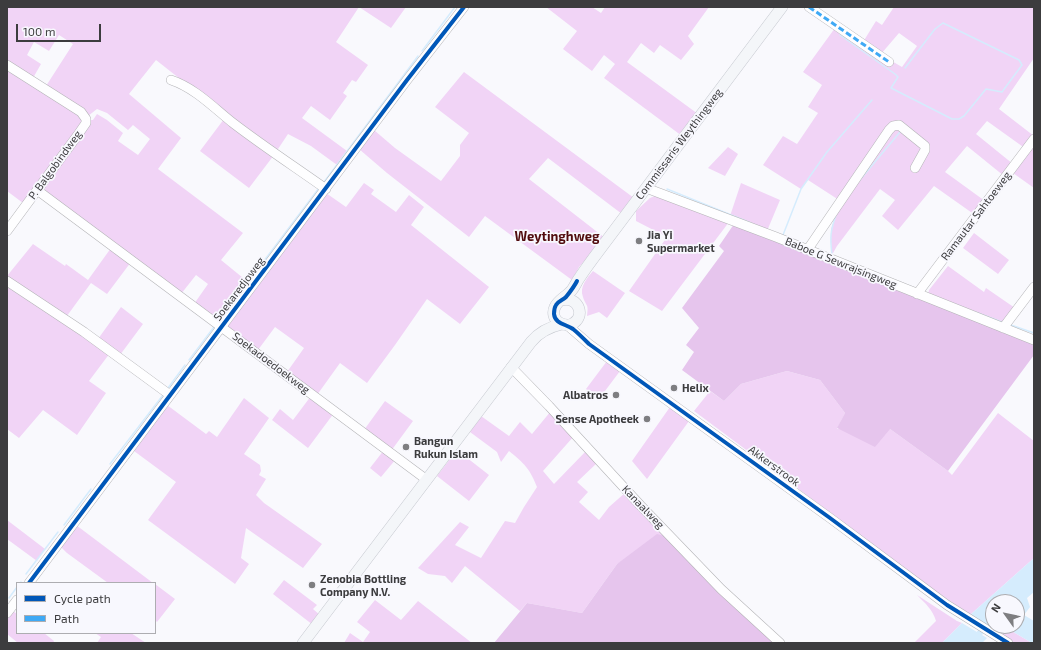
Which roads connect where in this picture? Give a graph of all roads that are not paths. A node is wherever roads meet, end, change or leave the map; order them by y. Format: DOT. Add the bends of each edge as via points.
graph roads {
  1 [pos="464,7"];
  2 [pos="782,7"];
  3 [pos="809,7"];
  4 [pos="889,62"];
  5 [pos="7,65"];
  6 [pos="171,80"];
  7 [pos="1034,139"];
  8 [pos="915,168"];
  9 [pos="646,188"];
  10 [pos="326,189"];
  11 [pos="37,190"];
  12 [pos="7,230"];
  13 [pos="808,249"];
  14 [pos="7,281"];
  15 [pos="577,281"];
  16 [pos="1034,287"];
  17 [pos="917,294"];
  18 [pos="562,300"];
  19 [pos="576,304"];
  20 [pos="554,312"];
  21 [pos="579,316"];
  22 [pos="565,325"];
  23 [pos="222,326"];
  24 [pos="1004,328"];
  25 [pos="542,331"];
  26 [pos="1034,340"];
  27 [pos="589,344"];
  28 [pos="511,367"];
  29 [pos="170,395"];
  30 [pos="427,480"];
  31 [pos="30,582"];
  32 [pos="16,601"];
  33 [pos="7,613"];
  34 [pos="303,643"];
  35 [pos="780,643"];
  36 [pos="1008,643"];
  1 -- 10 [label="street, Soekaredjoweg"];
  2 -- 9 [label="main road, Commissaris Weythingweg"];
  3 -- 4 [label="street"];
  5 -- 11 [label="street, P. Balgobindweg" via="81,112 86,119 86,123"];
  6 -- 10 [label="street" via="190,89 234,124"];
  7 -- 17 [label="street, Ramautar Sahtoeweg"];
  8 -- 13 [label="street" via="925,146 899,125 893,126"];
  9 -- 13 [label="street, Baboe G Sewrajsingweg"];
  9 -- 15 [label="main road, Commissaris Weythingweg"];
  10 -- 23 [label="street, Soekaredjoweg"];
  11 -- 12 [label="street, P. Balgobindweg"];
  11 -- 23 [label="street, Soekadoedoekweg"];
  13 -- 17 [label="street, Baboe G Sewrajsingweg"];
  14 -- 29 [label="street" via="84,332"];
  15 -- 18 [label="main road, Commissaris Weythingweg"];
  15 -- 19 [label="main road" via="574,293"];
  16 -- 24 [label="street"];
  17 -- 24 [label="street, Baboe G Sewrajsingweg"];
  18 -- 19 [label="main road" via="570,300"];
  18 -- 20 [label="main road" via="556,305"];
  19 -- 21 [label="main road" via="580,311"];
  20 -- 22 [label="main road" via="558,322"];
  20 -- 25 [label="main road"];
  21 -- 22 [label="main road" via="575,322"];
  21 -- 27 [label="street" via="580,330"];
  22 -- 25 [label="main road"];
  22 -- 27 [label="street, Akkerstrook"];
  23 -- 29 [label="street, Soekaredjoweg"];
  23 -- 30 [label="street, Soekadoedoekweg"];
  24 -- 26 [label="street, Baboe G Sewrajsingweg"];
  25 -- 28 [label="main road"];
  27 -- 36 [label="street, Akkerstrook" via="947,605"];
  28 -- 30 [label="main road"];
  28 -- 35 [label="street, Kanaalweg" via="721,589"];
  29 -- 31 [label="street, Soekaredjoweg"];
  30 -- 34 [label="main road"];
  32 -- 33 [label="street"];
}
